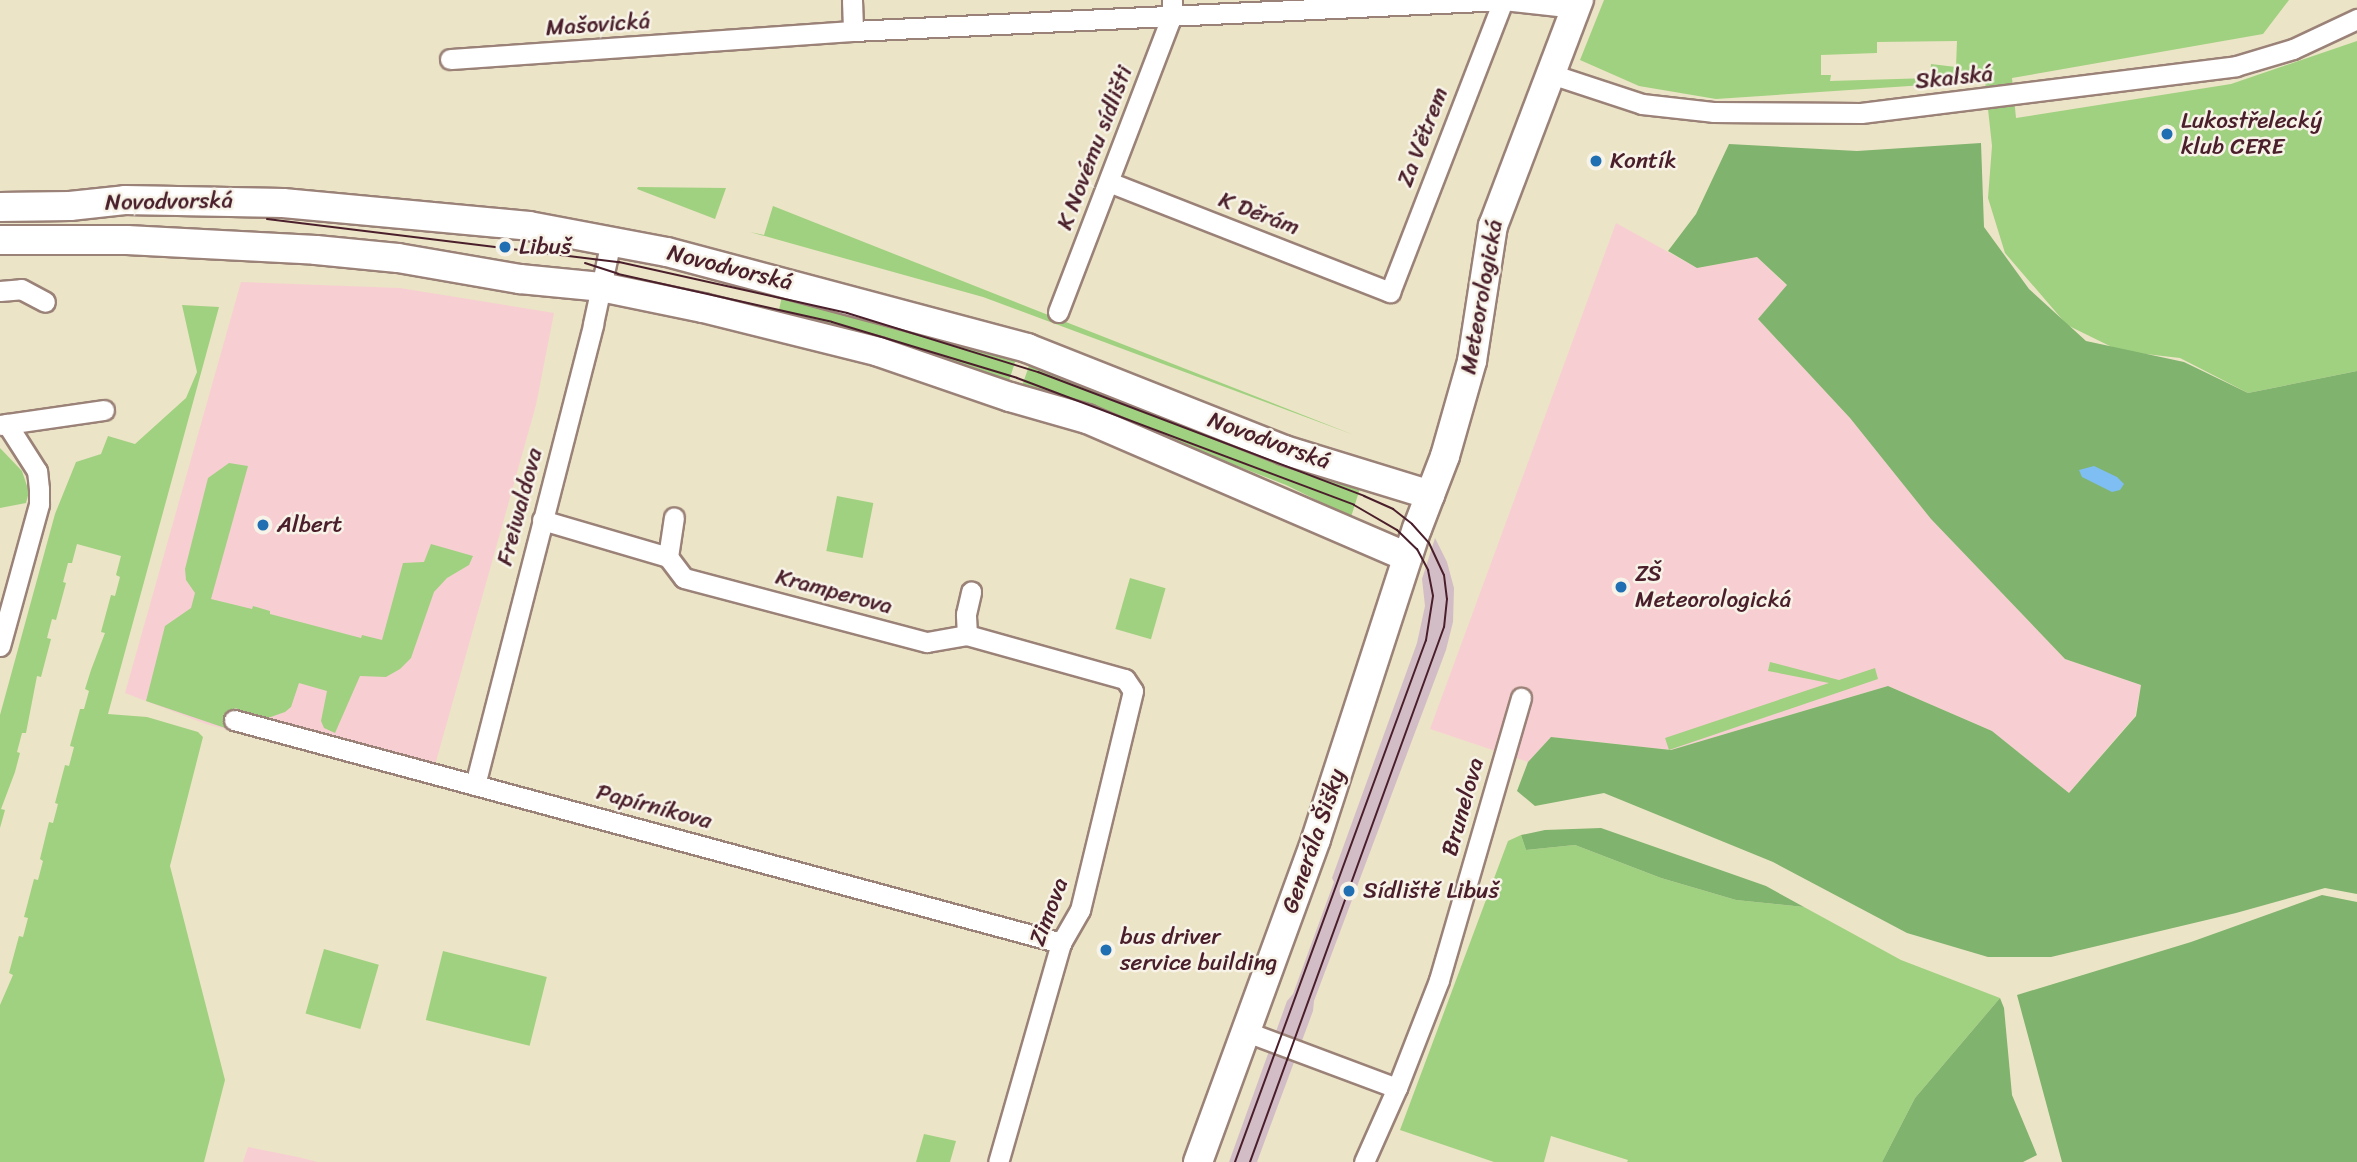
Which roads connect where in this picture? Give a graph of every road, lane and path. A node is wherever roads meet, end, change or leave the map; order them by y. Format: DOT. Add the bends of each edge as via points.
graph roads {
  1 [pos="852,0"];
  2 [pos="1503,0"];
  3 [pos="1577,4"];
  4 [pos="1172,7"];
  5 [pos="2357,19"];
  6 [pos="853,32"];
  7 [pos="450,59"];
  8 [pos="1551,74"];
  9 [pos="1109,182"];
  10 [pos="0,207"];
  11 [pos="0,240"];
  12 [pos="611,241"];
  13 [pos="601,287"];
  14 [pos="0,292"];
  15 [pos="1390,292"];
  16 [pos="45,302"];
  17 [pos="1058,312"];
  18 [pos="104,410"];
  19 [pos="4,424"];
  20 [pos="1430,495"];
  21 [pos="674,517"];
  22 [pos="542,520"];
  23 [pos="668,557"];
  24 [pos="1408,557"];
  25 [pos="971,592"];
  26 [pos="967,635"];
  27 [pos="0,646"];
  28 [pos="1125,679"];
  29 [pos="1521,698"];
  30 [pos="234,720"];
  31 [pos="475,785"];
  32 [pos="1061,943"];
  33 [pos="1247,1032"];
  34 [pos="1397,1088"];
  35 [pos="998,1162"];
  36 [pos="1198,1162"];
  37 [pos="1364,1162"];
  1 -- 6 [label="street"];
  2 -- 3 [label="street, Mašovická"];
  2 -- 4 [label="street, Mašovická"];
  2 -- 15 [label="street, Za Větrem"];
  3 -- 8 [label="main road, Meteorologická"];
  4 -- 6 [label="street, Mašovická"];
  4 -- 9 [label="street, K Novému sídlišti"];
  5 -- 8 [label="street, Skalská" via="2293,49 2236,66 1861,113 1713,112 1642,104"];
  6 -- 7 [label="street, Mašovická"];
  8 -- 20 [label="main road, Meteorologická" via="1493,226 1465,388"];
  9 -- 15 [label="street, K Děrám"];
  9 -- 17 [label="street, K Novému sídlišti"];
  10 -- 12 [label="main road, Novodvorská" via="125,200 283,203 529,226"];
  11 -- 13 [label="main road, Novodvorská" via="267,245"];
  12 -- 13 [label="street, Freiwaldova"];
  12 -- 20 [label="main road, Novodvorská" via="706,260 1027,348 1284,450"];
  13 -- 22 [label="street, Freiwaldova"];
  13 -- 24 [label="main road, Novodvorská" via="879,352 1087,419"];
  14 -- 16 [label="street" via="21,289"];
  18 -- 19 [label="street"];
  19 -- 27 [label="street" via="37,471 39,504"];
  20 -- 24 [label="main road, Meteorologická"];
  21 -- 23 [label="street"];
  22 -- 23 [label="street, Kramperova"];
  22 -- 31 [label="street, Freiwaldova"];
  23 -- 26 [label="street, Kramperova" via="684,578 927,642"];
  24 -- 33 [label="main road, Generála Šišky"];
  25 -- 26 [label="street"];
  26 -- 28 [label="street, Kramperova"];
  28 -- 32 [label="street, Zimova" via="1133,691 1121,746 1080,910"];
  29 -- 34 [label="street, Brunelova" via="1451,943"];
  30 -- 31 [label="street, Papírníkova"];
  31 -- 32 [label="street, Papírníkova"];
  32 -- 35 [label="street, Zimova"];
  33 -- 34 [label="street"];
  33 -- 36 [label="main road, Generála Šišky"];
  34 -- 37 [label="street, Brunelova"];
}
